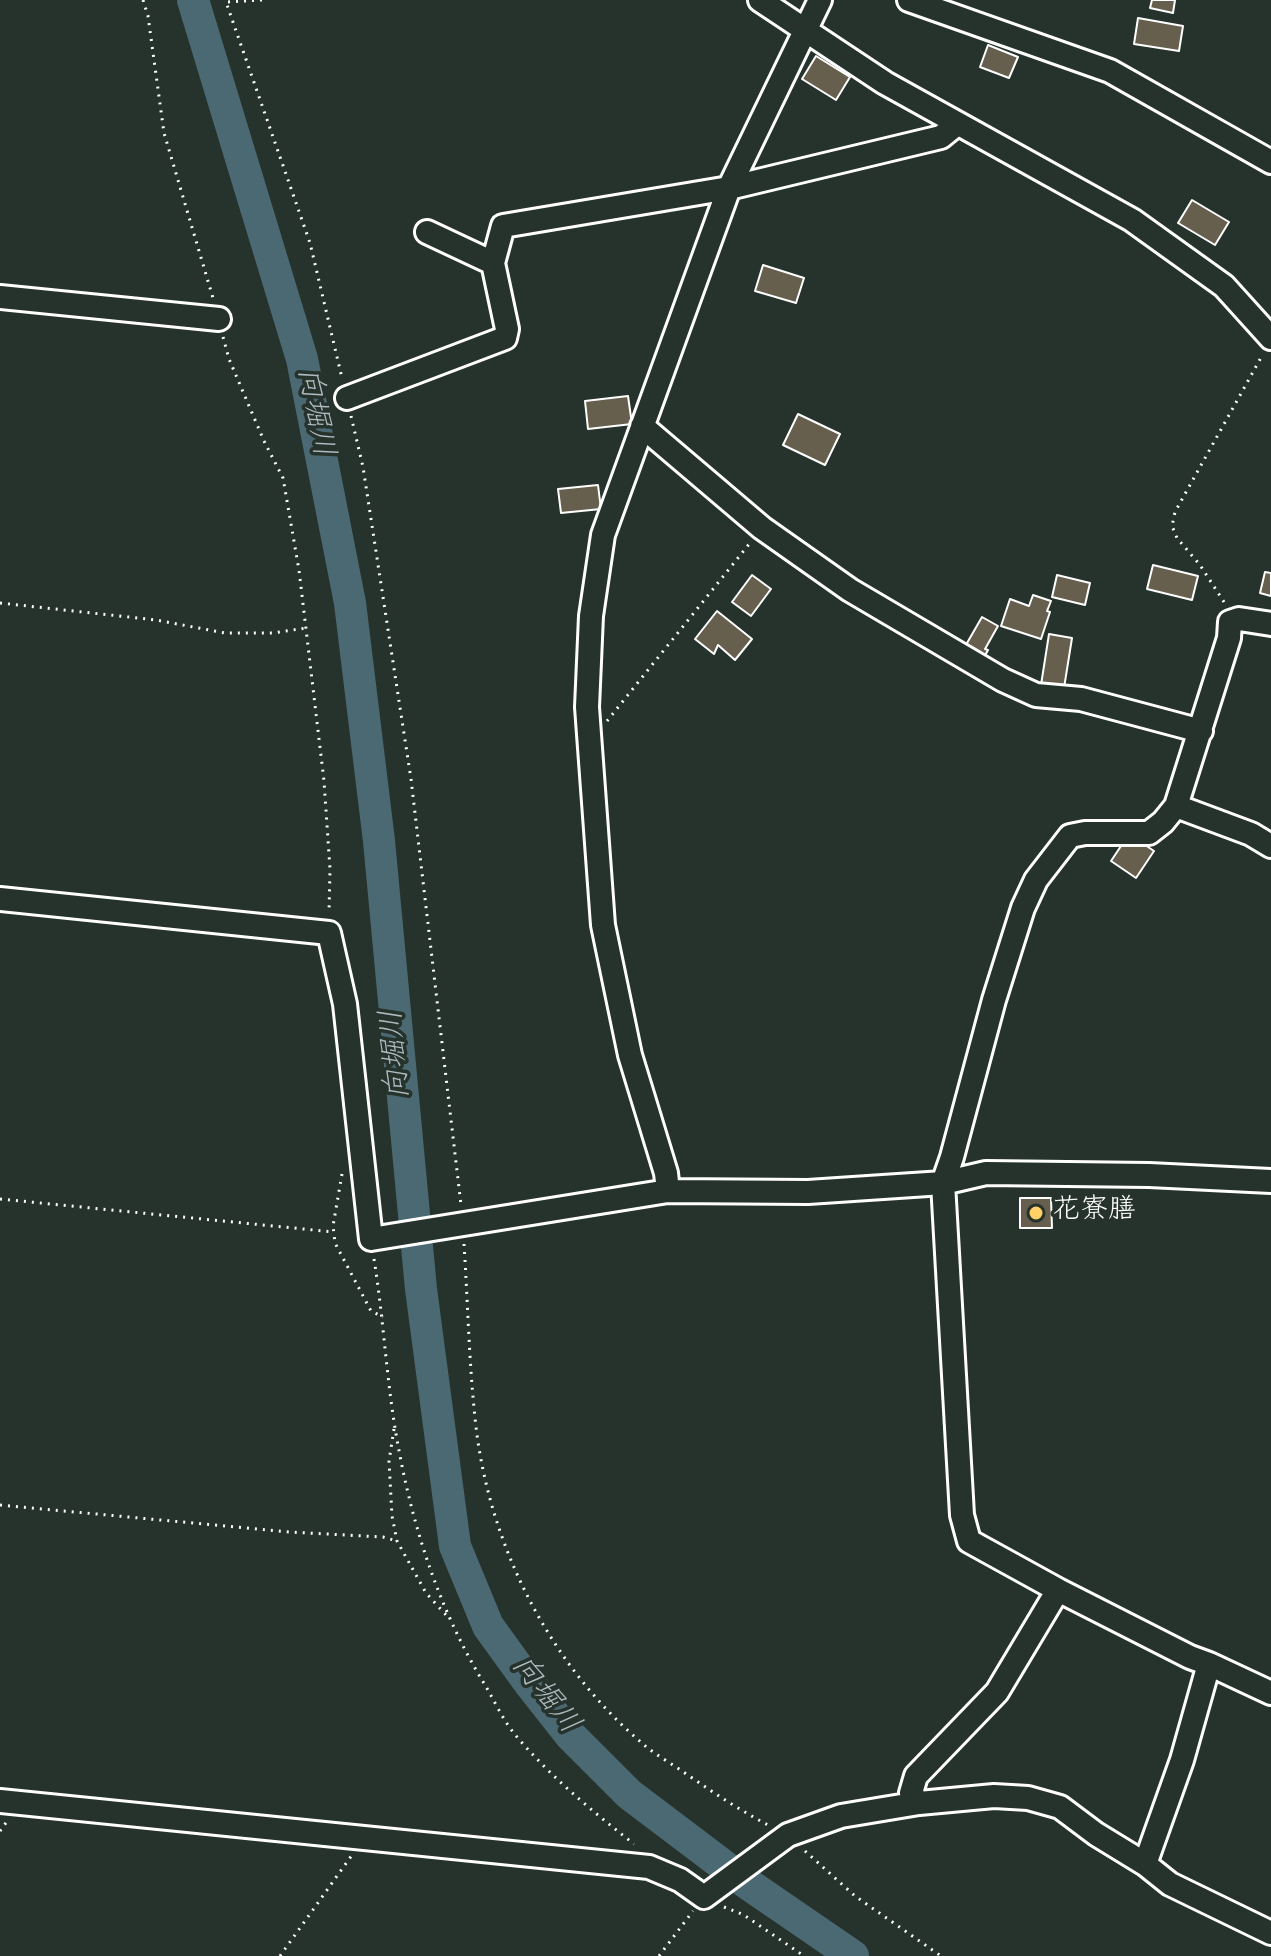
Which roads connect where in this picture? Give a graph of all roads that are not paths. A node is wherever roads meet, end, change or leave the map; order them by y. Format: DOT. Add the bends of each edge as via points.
graph roads {
  1 [pos="760,0"];
  2 [pos="820,0"];
  3 [pos="909,0"];
  4 [pos="807,29"];
  5 [pos="957,124"];
  6 [pos="1271,162"];
  7 [pos="729,188"];
  8 [pos="427,232"];
  9 [pos="493,263"];
  10 [pos="0,297"];
  11 [pos="219,319"];
  12 [pos="1267,345"];
  13 [pos="347,398"];
  14 [pos="642,426"];
  15 [pos="1271,624"];
  16 [pos="1201,731"];
  17 [pos="1176,806"];
  18 [pos="1271,846"];
  19 [pos="0,899"];
  20 [pos="1271,1181"];
  21 [pos="943,1183"];
  22 [pos="668,1191"];
  23 [pos="1058,1590"];
  24 [pos="1209,1664"];
  25 [pos="1271,1693"];
  26 [pos="0,1801"];
  27 [pos="919,1803"];
  28 [pos="1145,1864"];
  29 [pos="1271,1933"];
  1 -- 4 [label="street"];
  2 -- 4 [label="street"];
  3 -- 6 [label="street" via="1110,71"];
  4 -- 5 [label="street"];
  4 -- 7 [label="street"];
  5 -- 7 [label="street" via="941,137"];
  5 -- 12 [label="street" via="1132,220 1224,286"];
  7 -- 9 [label="street" via="503,226"];
  7 -- 14 [label="street"];
  8 -- 9 [label="street"];
  9 -- 13 [label="street" via="505,338"];
  10 -- 11 [label="street"];
  14 -- 16 [label="street" via="762,528 850,590 1003,680 1036,695 1081,699"];
  14 -- 22 [label="street" via="603,535 591,616 587,707 603,925 630,1055"];
  15 -- 16 [label="street" via="1230,622"];
  16 -- 17 [label="street"];
  17 -- 18 [label="street"];
  17 -- 21 [label="street" via="1149,833 1070,836 1036,880 994,1000"];
  19 -- 22 [label="street" via="329,933 345,1004 377,1238"];
  20 -- 21 [label="street" via="986,1173"];
  21 -- 22 [label="street" via="808,1192"];
  21 -- 23 [label="street" via="964,1530 976,1547"];
  23 -- 24 [label="street"];
  23 -- 27 [label="street" via="997,1692 916,1776 911,1793"];
  24 -- 25 [label="street"];
  24 -- 28 [label="street"];
  26 -- 27 [label="street" via="649,1867 709,1895 784,1838 841,1816"];
  27 -- 28 [label="street" via="994,1796 1046,1801"];
  28 -- 29 [label="street" via="1170,1884"];
}
